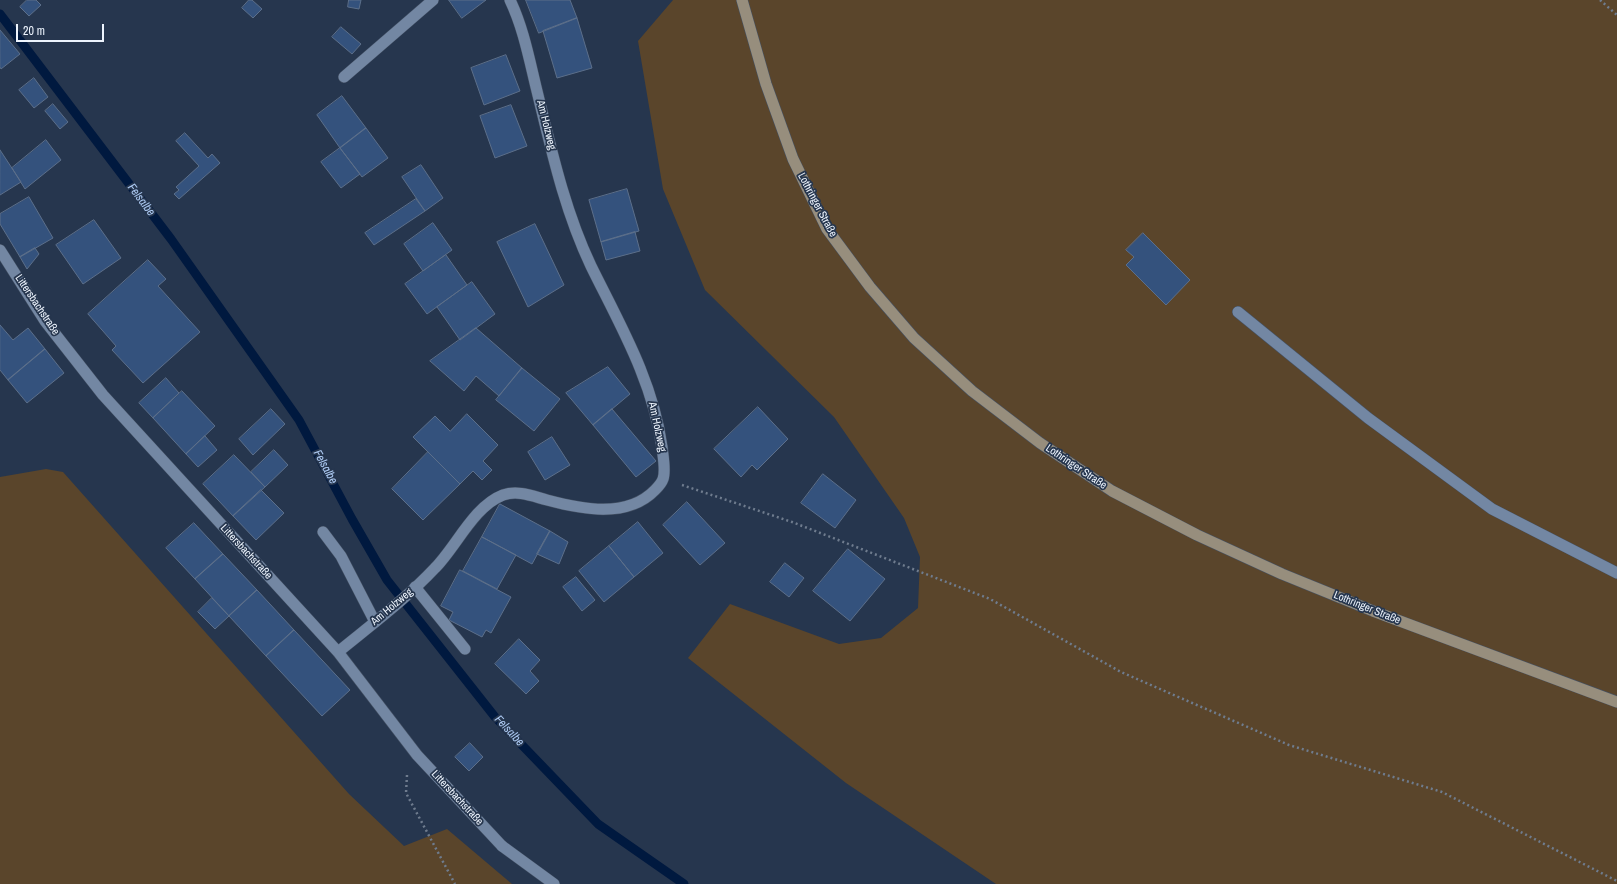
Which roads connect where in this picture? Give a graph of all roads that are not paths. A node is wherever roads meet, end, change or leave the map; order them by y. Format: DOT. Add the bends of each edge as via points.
graph roads {
  1 [pos="433,0"];
  2 [pos="510,0"];
  3 [pos="742,0"];
  4 [pos="344,77"];
  5 [pos="0,250"];
  6 [pos="1238,312"];
  7 [pos="323,532"];
  8 [pos="1617,573"];
  9 [pos="413,589"];
  10 [pos="375,622"];
  11 [pos="465,649"];
  12 [pos="338,652"];
  13 [pos="1617,702"];
  14 [pos="554,884"];
  1 -- 4 [label="street"];
  2 -- 9 [label="street, Am Holzweg" via="522,29 563,194 591,265 623,326 645,377 660,428 664,459 663,479 655,490 643,499 631,506 616,508 594,509 568,505 521,493 500,496 489,502 436,567"];
  3 -- 13 [label="main road, Lothringer Straße" via="766,84 793,159 828,229 870,287 914,338 972,391 1040,443 1112,491 1197,535 1282,574 1373,611"];
  5 -- 12 [label="street, Littersbachstraße" via="45,321 103,395"];
  6 -- 8 [label="street" via="1368,418 1492,509"];
  7 -- 10 [label="street" via="341,556"];
  9 -- 10 [label="street, Am Holzweg"];
  9 -- 11 [label="street"];
  10 -- 12 [label="street, Am Holzweg"];
  12 -- 14 [label="street, Littersbachstraße" via="417,755 502,846"];
}
